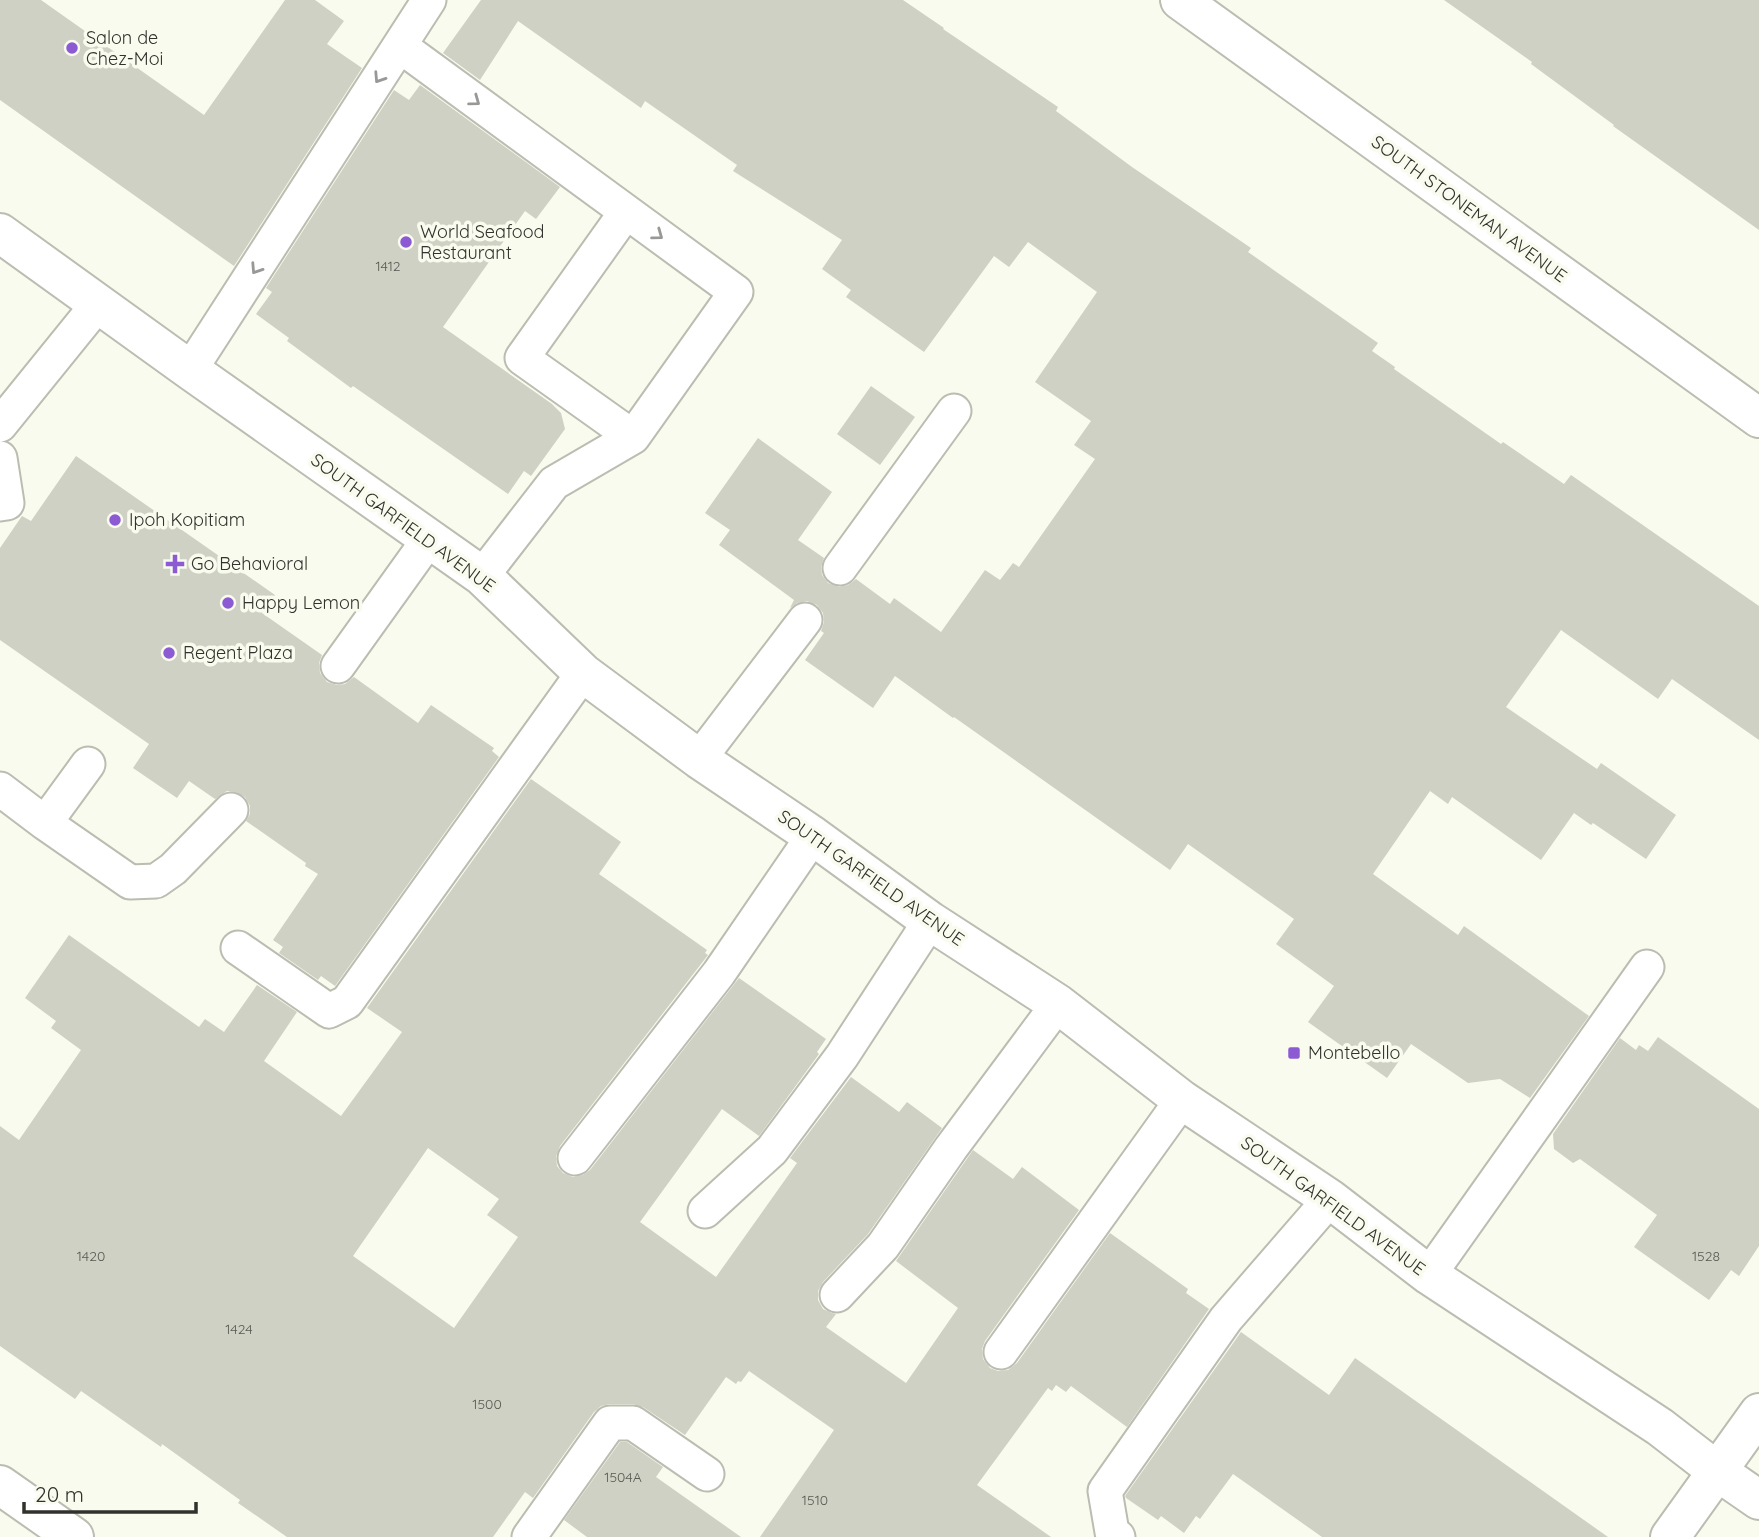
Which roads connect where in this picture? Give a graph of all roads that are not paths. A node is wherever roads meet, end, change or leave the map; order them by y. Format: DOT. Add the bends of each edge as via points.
graph roads {
  1 [pos="429,0"];
  2 [pos="1180,0"];
  3 [pos="400,46"];
  4 [pos="626,212"];
  5 [pos="0,233"];
  6 [pos="99,303"];
  7 [pos="190,370"];
  8 [pos="954,411"];
  9 [pos="1759,418"];
  10 [pos="0,425"];
  11 [pos="633,437"];
  12 [pos="0,458"];
  13 [pos="0,505"];
  14 [pos="429,539"];
  15 [pos="840,569"];
  16 [pos="482,576"];
  17 [pos="805,620"];
  18 [pos="338,666"];
  19 [pos="583,673"];
  20 [pos="699,759"];
  21 [pos="88,764"];
  22 [pos="0,789"];
  23 [pos="232,810"];
  24 [pos="45,823"];
  25 [pos="813,836"];
  26 [pos="930,921"];
  27 [pos="238,948"];
  28 [pos="1647,967"];
  29 [pos="1058,1004"];
  30 [pos="1182,1100"];
  31 [pos="575,1158"];
  32 [pos="1330,1199"];
  33 [pos="705,1211"];
  34 [pos="1429,1275"];
  35 [pos="837,1295"];
  36 [pos="1001,1352"];
  37 [pos="1759,1413"];
  38 [pos="1717,1471"];
  39 [pos="707,1474"];
  40 [pos="0,1485"];
  41 [pos="1759,1500"];
  42 [pos="74,1537"];
  43 [pos="529,1537"];
  44 [pos="1118,1537"];
  45 [pos="1670,1537"];
  1 -- 3 [label="lane"];
  2 -- 9 [label="main road, SOUTH STONEMAN AVENUE"];
  3 -- 4 [label="lane, one-way"];
  3 -- 7 [label="lane, one-way"];
  4 -- 11 [label="lane, one-way" via="736,292"];
  4 -- 11 [label="lane" via="522,358"];
  5 -- 6 [label="main road, SOUTH GARFIELD AVENUE"];
  6 -- 7 [label="main road, SOUTH GARFIELD AVENUE"];
  6 -- 10 [label="lane"];
  7 -- 14 [label="main road, SOUTH GARFIELD AVENUE"];
  8 -- 15 [label="lane"];
  11 -- 16 [label="lane" via="554,483"];
  12 -- 13 [label="lane" via="7,503"];
  14 -- 16 [label="main road, SOUTH GARFIELD AVENUE"];
  14 -- 18 [label="lane"];
  16 -- 19 [label="main road, SOUTH GARFIELD AVENUE"];
  17 -- 20 [label="lane"];
  19 -- 20 [label="main road, SOUTH GARFIELD AVENUE"];
  19 -- 27 [label="lane" via="347,1002 329,1011"];
  20 -- 25 [label="main road, SOUTH GARFIELD AVENUE"];
  21 -- 24 [label="lane"];
  22 -- 24 [label="lane"];
  23 -- 24 [label="lane" via="156,881 130,882"];
  25 -- 26 [label="main road, SOUTH GARFIELD AVENUE"];
  25 -- 31 [label="lane" via="719,973"];
  26 -- 29 [label="main road, SOUTH GARFIELD AVENUE"];
  26 -- 33 [label="lane" via="842,1056 772,1150"];
  28 -- 34 [label="lane"];
  29 -- 30 [label="main road, SOUTH GARFIELD AVENUE"];
  29 -- 35 [label="lane" via="883,1246"];
  30 -- 32 [label="main road, SOUTH GARFIELD AVENUE"];
  30 -- 36 [label="lane"];
  32 -- 34 [label="main road, SOUTH GARFIELD AVENUE"];
  32 -- 44 [label="lane" via="1226,1319 1105,1491 1112,1532"];
  34 -- 38 [label="main road, SOUTH GARFIELD AVENUE" via="1660,1427"];
  37 -- 38 [label="main road"];
  38 -- 41 [label="main road, SOUTH GARFIELD AVENUE"];
  38 -- 45 [label="main road"];
  39 -- 43 [label="lane" via="633,1423 610,1423"];
  40 -- 42 [label="main road"];
}
